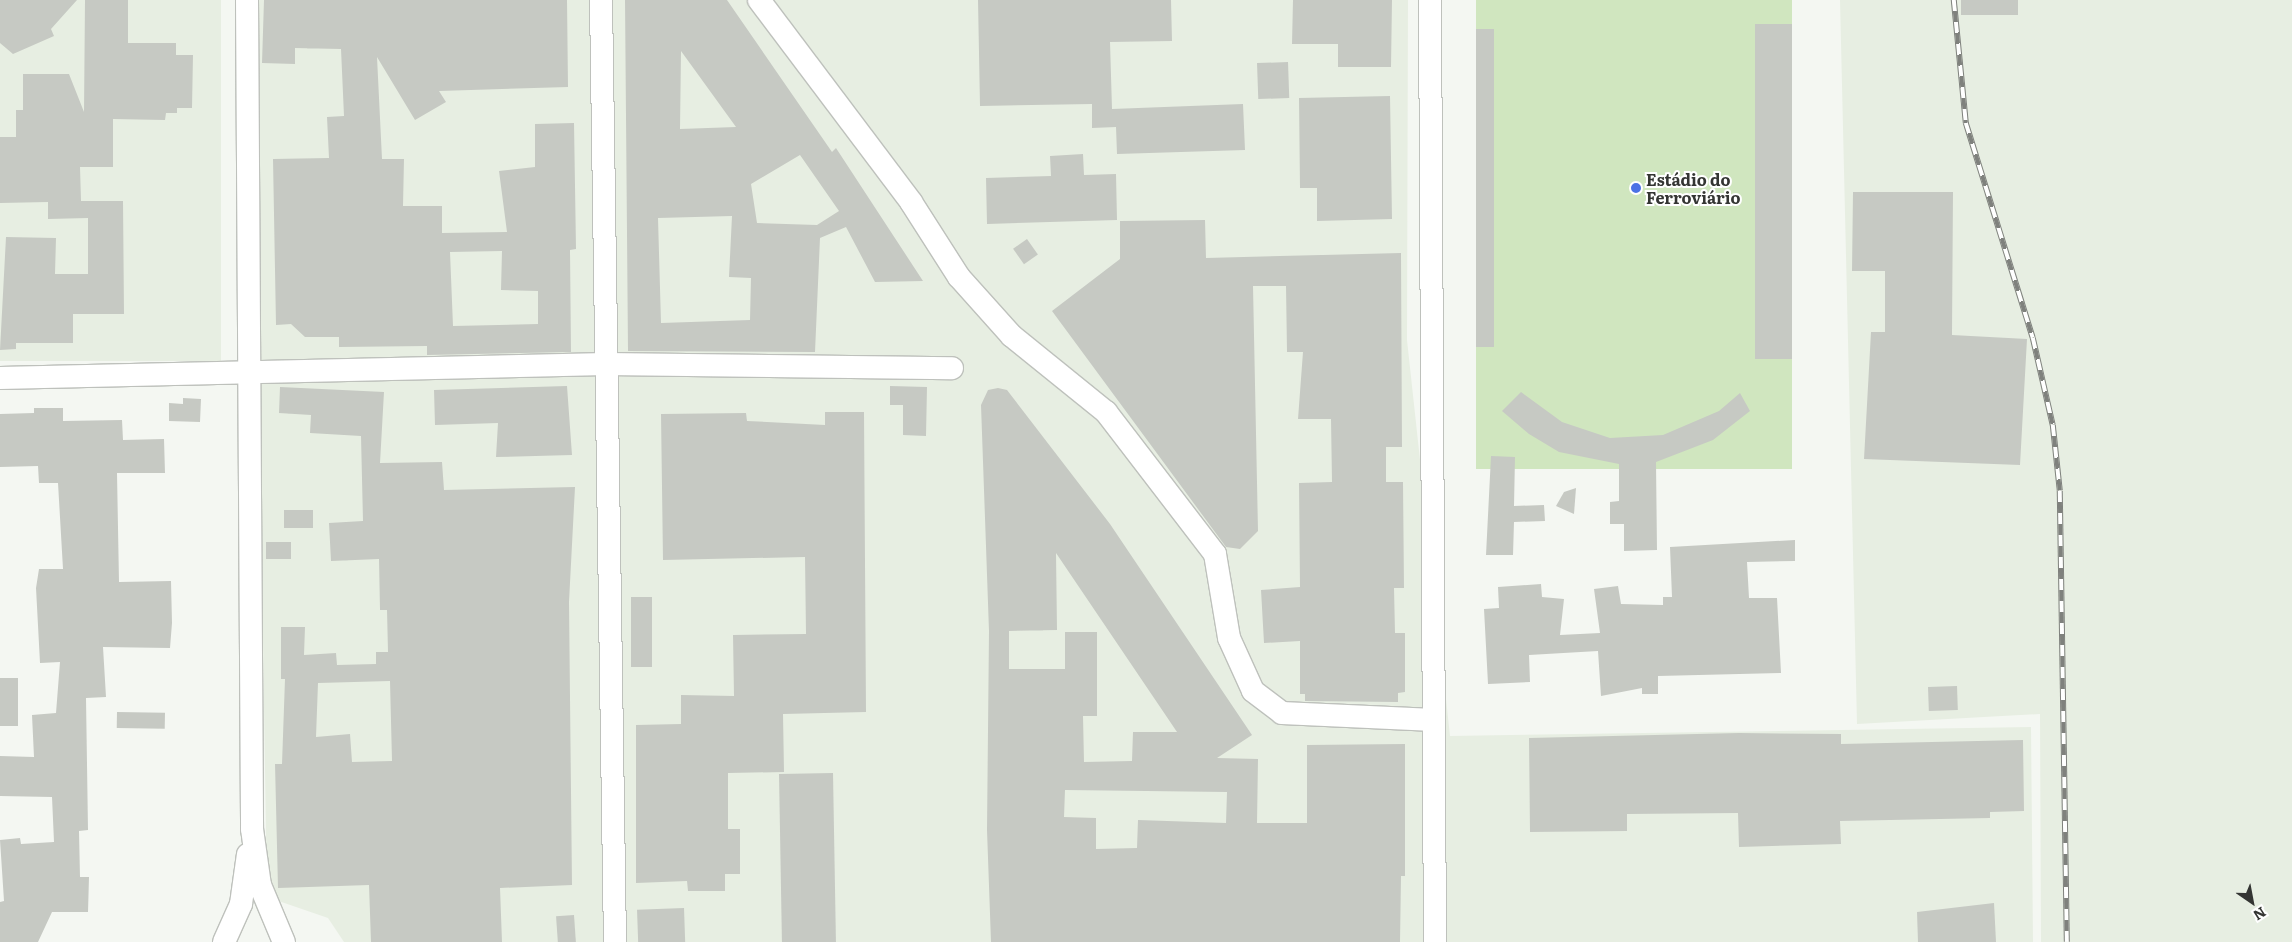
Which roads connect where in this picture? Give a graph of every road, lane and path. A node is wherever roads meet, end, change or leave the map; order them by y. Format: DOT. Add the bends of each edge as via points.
graph roads {
  1 [pos="247,0"];
  2 [pos="601,0"];
  3 [pos="759,0"];
  4 [pos="1430,0"];
  5 [pos="606,364"];
  6 [pos="952,368"];
  7 [pos="253,370"];
  8 [pos="0,378"];
  9 [pos="1434,720"];
  10 [pos="252,829"];
  11 [pos="224,942"];
  12 [pos="284,942"];
  13 [pos="615,942"];
  14 [pos="1435,942"];
  1 -- 7 [label="street"];
  2 -- 5 [label="street"];
  3 -- 9 [label="street" via="912,202 959,277 1012,336 1106,412 1215,554 1229,638 1253,691 1282,712"];
  4 -- 9 [label="street"];
  5 -- 6 [label="street"];
  5 -- 7 [label="street"];
  5 -- 13 [label="street"];
  7 -- 8 [label="street"];
  7 -- 10 [label="street"];
  9 -- 14 [label="street"];
  10 -- 11 [label="street" via="241,904"];
  10 -- 12 [label="street" via="260,885"];
}
